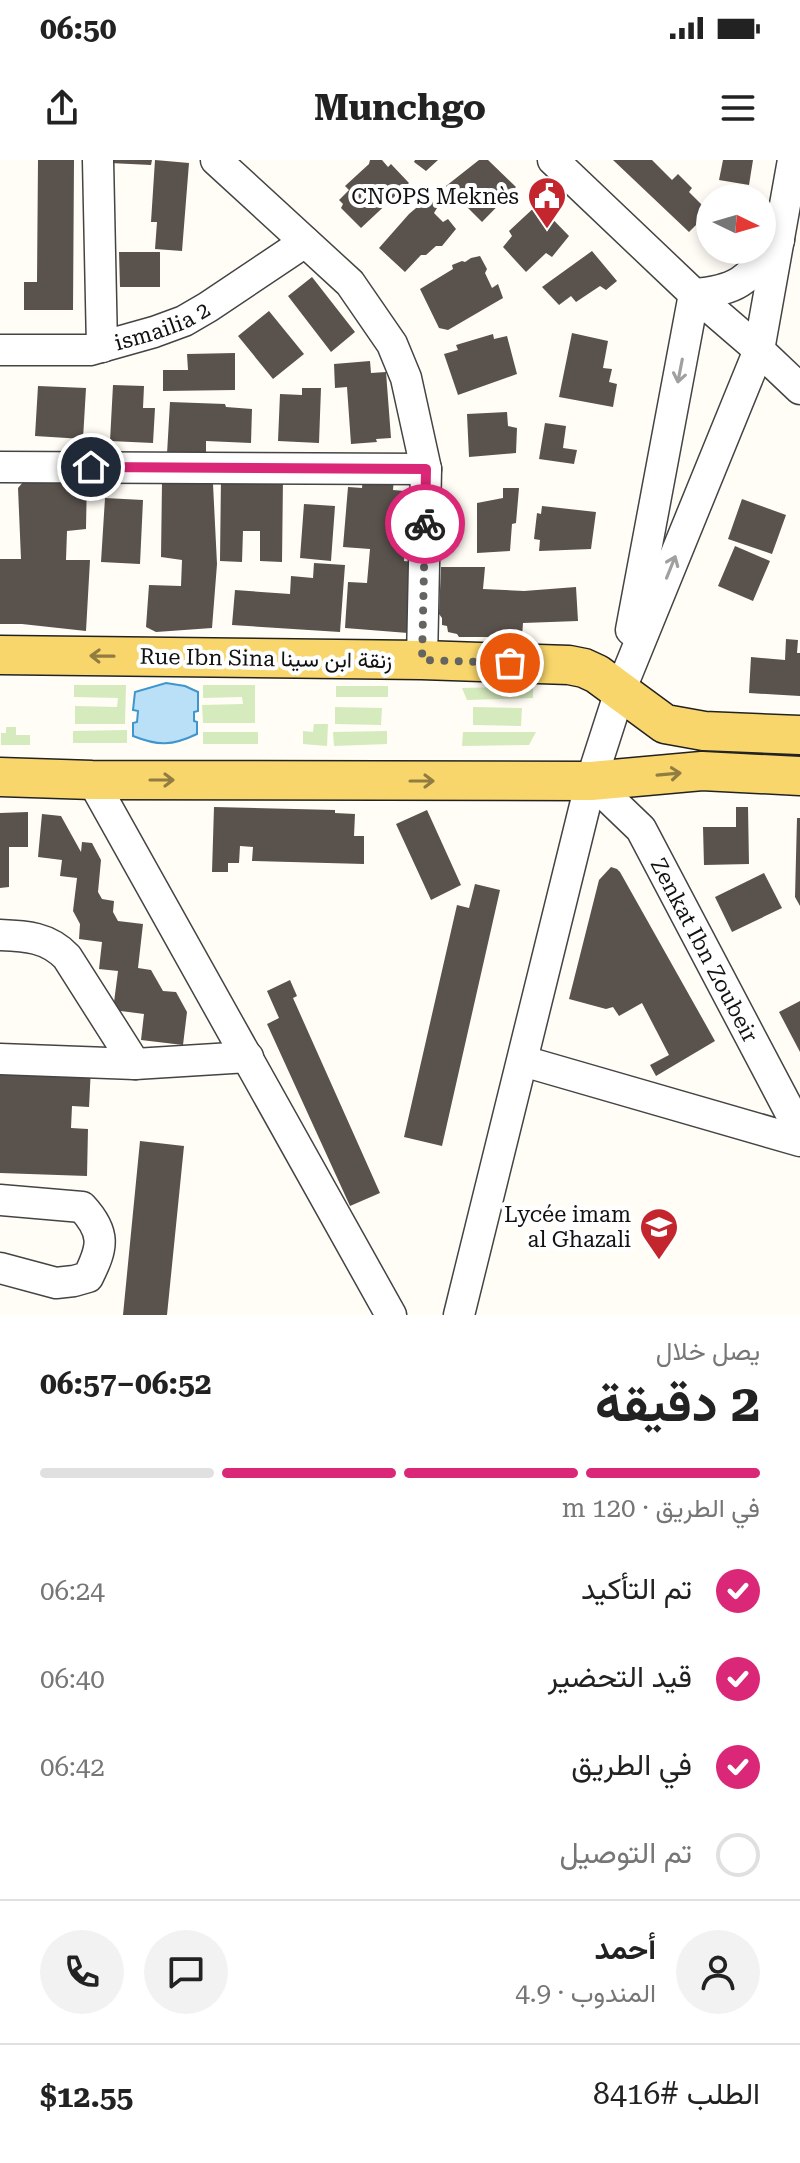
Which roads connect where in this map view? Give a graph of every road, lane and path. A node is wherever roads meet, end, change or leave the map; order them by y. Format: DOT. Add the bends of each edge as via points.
graph roads {
  1 [pos="98,160"];
  2 [pos="216,160"];
  3 [pos="553,160"];
  4 [pos="795,165"];
  5 [pos="781,238"];
  6 [pos="305,242"];
  7 [pos="694,294"];
  8 [pos="102,347"];
  9 [pos="0,350"];
  10 [pos="759,350"];
  11 [pos="800,389"];
  12 [pos="0,467"];
  13 [pos="426,469"];
  14 [pos="0,655"];
  15 [pos="422,660"];
  16 [pos="620,691"];
  17 [pos="800,735"];
  18 [pos="800,776"];
  19 [pos="0,777"];
  20 [pos="92,780"];
  21 [pos="591,781"];
  22 [pos="0,935"];
  23 [pos="248,1057"];
  24 [pos="0,1059"];
  25 [pos="523,1061"];
  26 [pos="135,1064"];
  27 [pos="800,1131"];
  28 [pos="800,1141"];
  29 [pos="0,1200"];
  30 [pos="0,1268"];
  31 [pos="391,1315"];
  32 [pos="459,1315"];
  1 -- 8 [label="street"];
  2 -- 6 [label="street"];
  3 -- 7 [label="street"];
  4 -- 5 [label="street"];
  5 -- 7 [label="street" via="743,281"];
  5 -- 10 [label="street"];
  6 -- 8 [label="street, ismailia 2" via="184,321"];
  6 -- 13 [label="street" via="350,283 392,344 406,378"];
  7 -- 10 [label="street"];
  7 -- 16 [label="street, one-way"];
  8 -- 9 [label="street, ismailia 2"];
  10 -- 11 [label="street"];
  16 -- 10 [label="street, one-way"];
  12 -- 13 [label="street"];
  13 -- 15 [label="street"];
  15 -- 14 [label="main road, Rue Ibn Sina زنقة ابن سينا, one-way"];
  15 -- 16 [label="main road, Rue Ibn Sina زنقة ابن سينا" via="569,665 597,674"];
  16 -- 17 [label="main road, Rue Ibn Sina زنقة ابن سينا" via="655,719 676,727"];
  16 -- 21 [label="street"];
  21 -- 18 [label="main road, one-way" via="702,771"];
  19 -- 20 [label="main road"];
  20 -- 21 [label="main road, one-way"];
  20 -- 23 [label="street"];
  21 -- 25 [label="street"];
  21 -- 27 [label="street, Zenkat Ibn Zoubeir" via="641,829"];
  22 -- 26 [label="street" via="41,939 60,949"];
  23 -- 26 [label="street"];
  23 -- 31 [label="street"];
  24 -- 26 [label="street"];
  25 -- 28 [label="street"];
  25 -- 32 [label="street"];
  29 -- 30 [label="street" via="82,1207 101,1236 88,1277 56,1283"];
}
